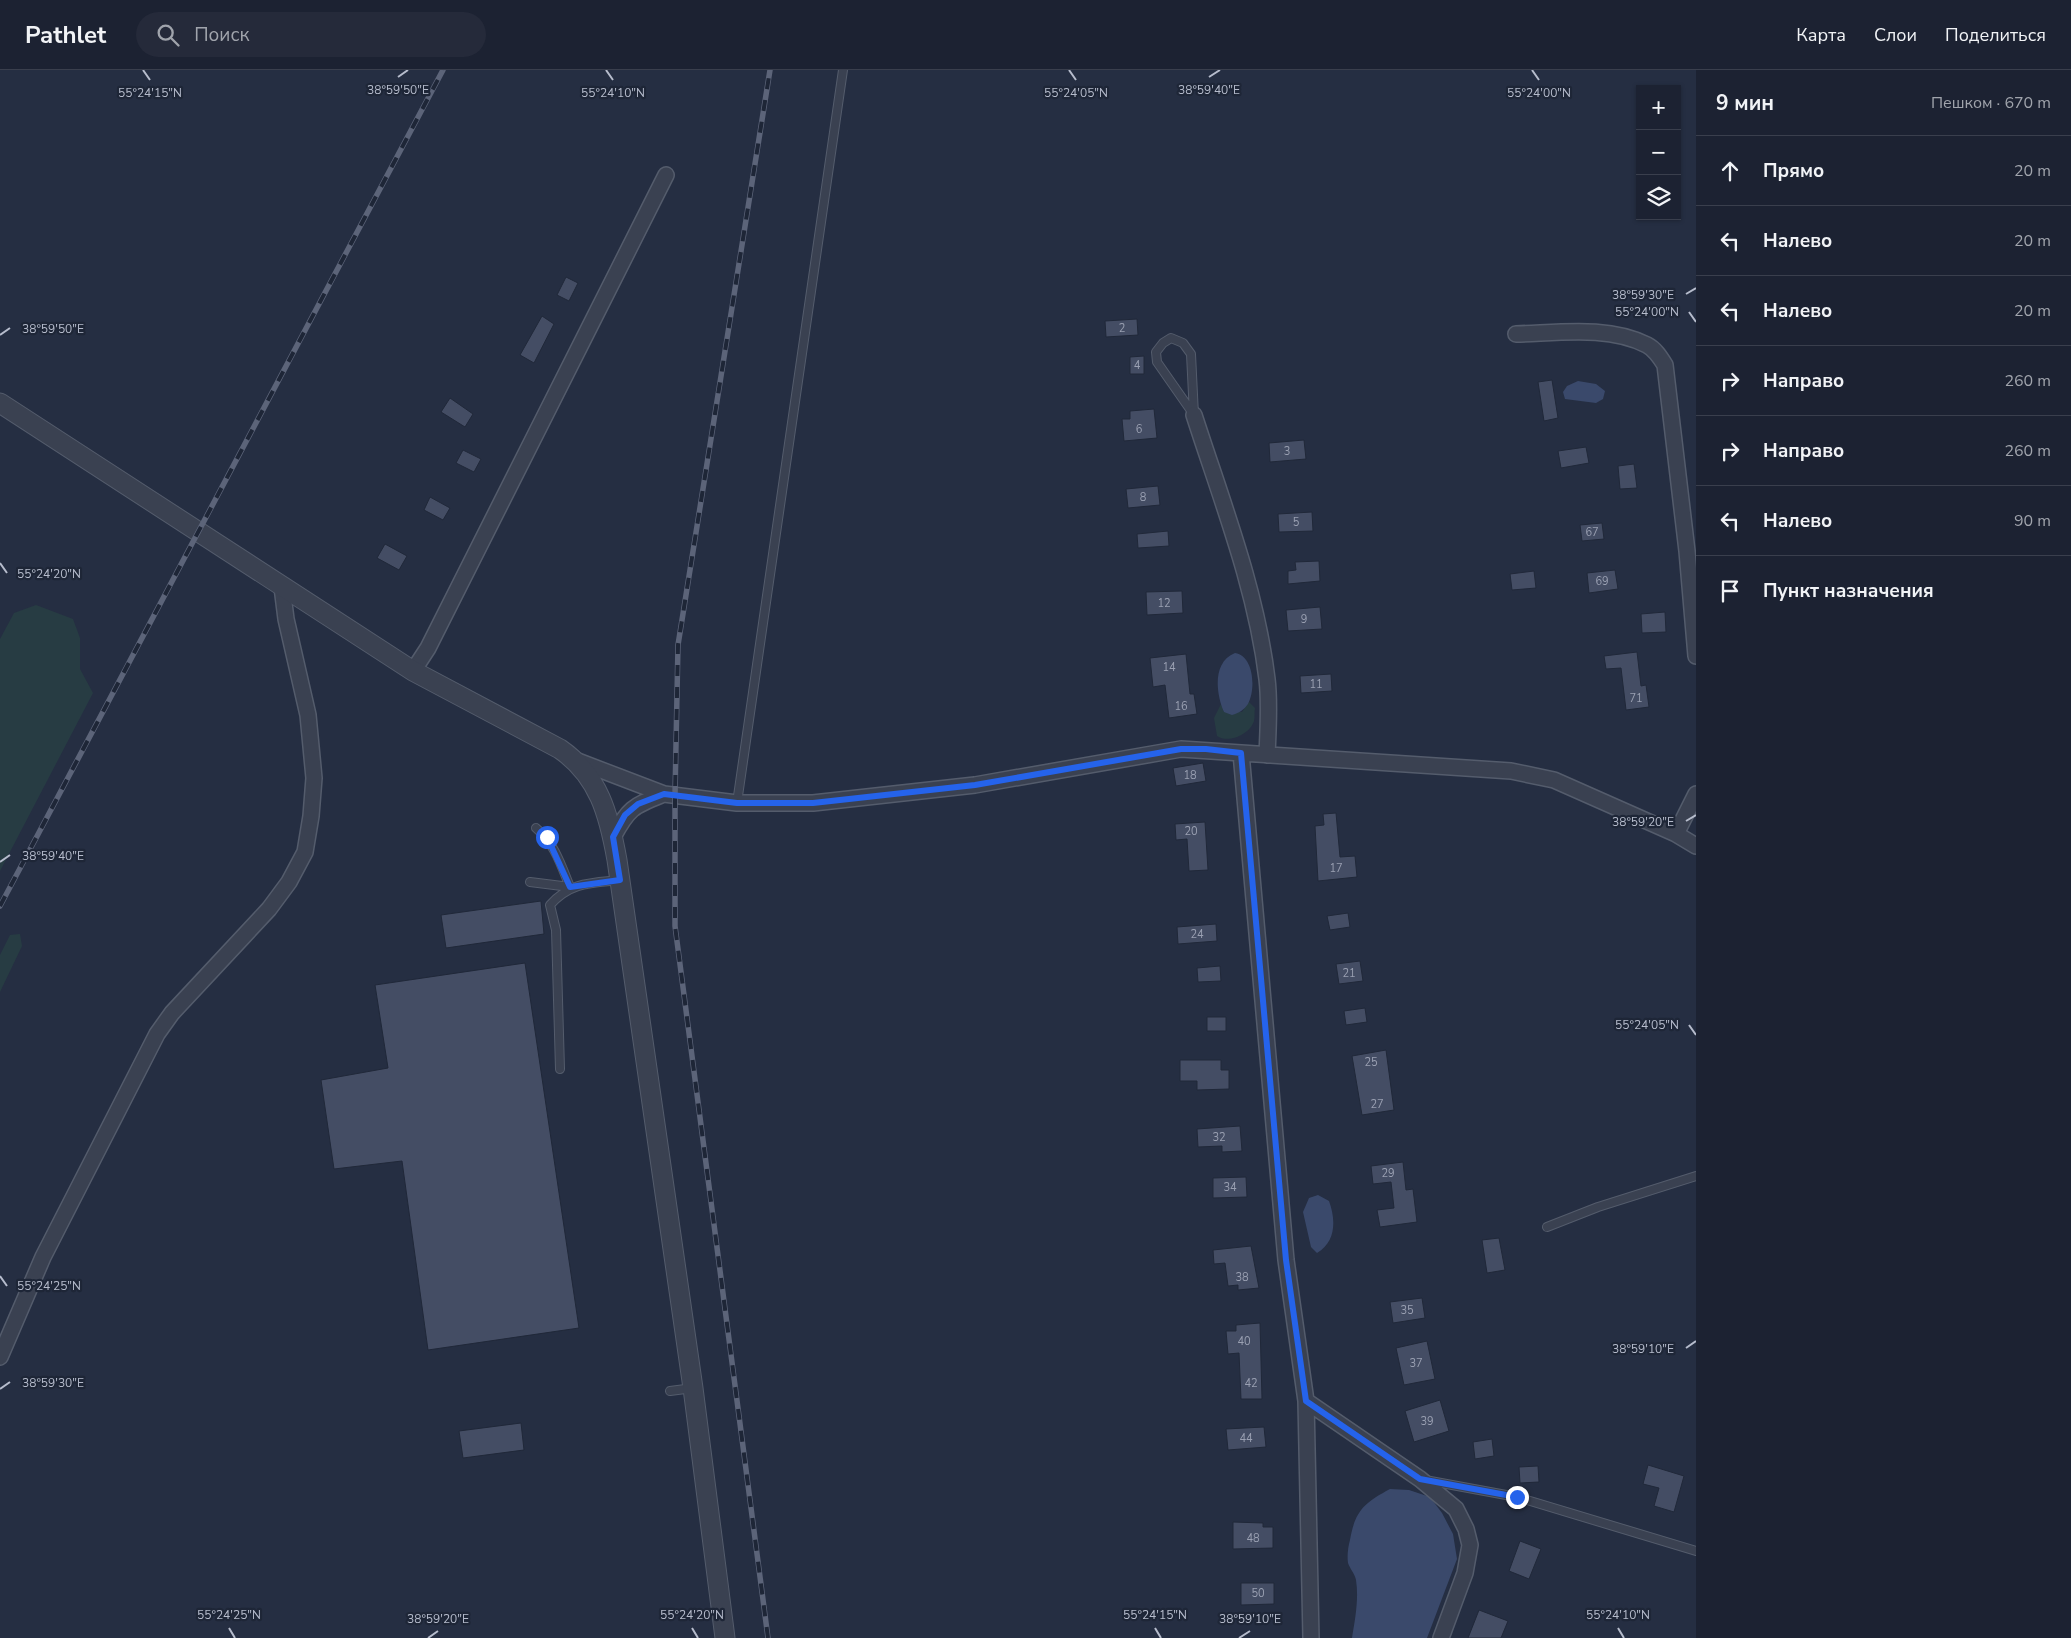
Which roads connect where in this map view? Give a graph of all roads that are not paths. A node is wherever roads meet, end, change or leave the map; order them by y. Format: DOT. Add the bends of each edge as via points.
graph roads {
  1 [pos="843,70"];
  2 [pos="666,175"];
  3 [pos="1516,334"];
  4 [pos="0,403"];
  5 [pos="1194,415"];
  6 [pos="282,587"];
  7 [pos="1696,656"];
  8 [pos="414,671"];
  9 [pos="1241,753"];
  10 [pos="1268,755"];
  11 [pos="576,760"];
  12 [pos="664,794"];
  13 [pos="1696,794"];
  14 [pos="737,803"];
  15 [pos="536,828"];
  16 [pos="1676,834"];
  17 [pos="613,837"];
  18 [pos="1696,846"];
  19 [pos="620,880"];
  20 [pos="530,882"];
  21 [pos="570,887"];
  22 [pos="560,1069"];
  23 [pos="1696,1176"];
  24 [pos="1547,1227"];
  25 [pos="0,1357"];
  26 [pos="693,1388"];
  27 [pos="670,1391"];
  28 [pos="1306,1401"];
  29 [pos="1420,1479"];
  30 [pos="1696,1551"];
  31 [pos="725,1638"];
  32 [pos="1311,1638"];
  33 [pos="1441,1638"];
  1 -- 14 [label="lane"];
  2 -- 8 [label="street"];
  3 -- 7 [label="street" via="1580,332 1623,336 1648,345 1658,354 1664,365 1687,551"];
  4 -- 6 [label="street"];
  5 -- 5 [label="lane" via="1191,354 1184,343 1171,338 1156,352 1157,362"];
  5 -- 10 [label="street" via="1243,561 1260,635 1268,681"];
  6 -- 8 [label="street"];
  6 -- 25 [label="street" via="308,715 314,778 305,852 269,909 172,1013 157,1034 43,1257"];
  8 -- 11 [label="street"];
  9 -- 10 [label="street"];
  9 -- 14 [label="street" via="1181,749 975,785 813,803"];
  9 -- 28 [label="street" via="1286,1260"];
  10 -- 16 [label="street" via="1511,771 1554,780"];
  11 -- 12 [label="street"];
  11 -- 17 [label="street" via="597,790"];
  12 -- 14 [label="street"];
  12 -- 17 [label="street" via="638,804 625,815"];
  13 -- 16 [label="street"];
  15 -- 21 [label="lane" via="555,850"];
  16 -- 18 [label="street"];
  17 -- 19 [label="street"];
  19 -- 21 [label="lane"];
  19 -- 26 [label="street"];
  20 -- 21 [label="lane"];
  21 -- 22 [label="lane" via="550,905 556,930"];
  23 -- 24 [label="lane"];
  26 -- 27 [label="lane"];
  26 -- 31 [label="street"];
  28 -- 29 [label="street"];
  28 -- 32 [label="street"];
  29 -- 30 [label="lane" via="1517,1497"];
  29 -- 33 [label="street" via="1456,1509 1470,1545 1465,1573"];
}
